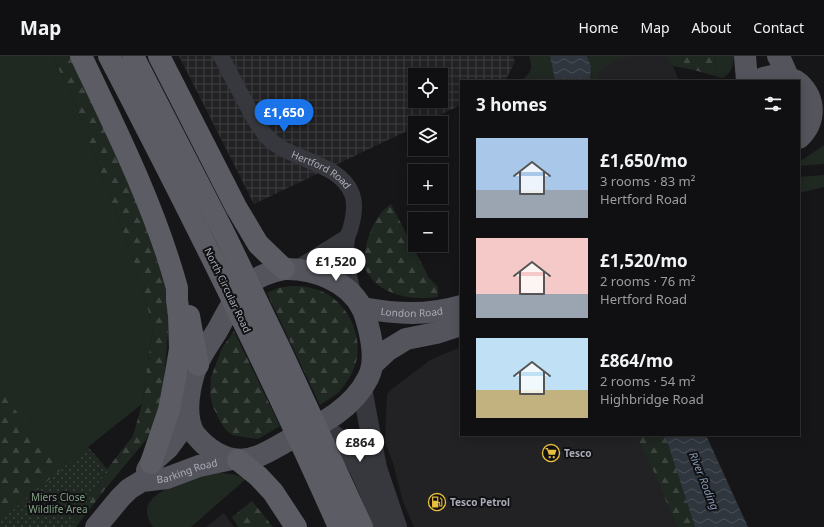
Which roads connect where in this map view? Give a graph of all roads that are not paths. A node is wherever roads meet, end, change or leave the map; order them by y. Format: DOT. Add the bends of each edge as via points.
graph roads {
  1 [pos="81,56"];
  2 [pos="109,56"];
  3 [pos="133,56"];
  4 [pos="159,56"];
  5 [pos="221,56"];
  6 [pos="745,56"];
  7 [pos="778,56"];
  8 [pos="747,80"];
  9 [pos="760,80"];
  10 [pos="791,80"];
  11 [pos="795,80"];
  12 [pos="800,82"];
  13 [pos="800,85"];
  14 [pos="824,90"];
  15 [pos="824,130"];
  16 [pos="800,137"];
  17 [pos="800,138"];
  18 [pos="347,237"];
  19 [pos="290,269"];
  20 [pos="177,288"];
  21 [pos="358,302"];
  22 [pos="460,306"];
  23 [pos="460,325"];
  24 [pos="373,364"];
  25 [pos="198,365"];
  26 [pos="362,388"];
  27 [pos="189,419"];
  28 [pos="318,426"];
  29 [pos="235,459"];
  30 [pos="146,472"];
  31 [pos="96,527"];
  32 [pos="296,527"];
  33 [pos="339,527"];
  34 [pos="362,527"];
  35 [pos="383,527"];
  36 [pos="397,527"];
  1 -- 20 [label="highway" via="124,147 154,219"];
  2 -- 33 [label="highway, North Circular Road, bridge" via="209,250"];
  3 -- 34 [label="highway, bridge" via="235,256"];
  4 -- 19 [label="highway" via="236,207 258,244"];
  5 -- 18 [label="street, Hertford Road" via="256,123 268,138 276,145 336,175 353,194 353,216"];
  6 -- 8 [label="main road"];
  7 -- 11 [label="main road"];
  9 -- 10 [label="main road" via="770,76"];
  12 -- 14 [label="main road"];
  13 -- 16 [label="main road" via="806,91 812,108 809,126"];
  15 -- 17 [label="main road"];
  18 -- 19 [label="street"];
  18 -- 21 [label="street, Hertford Road" via="347,262"];
  19 -- 21 [label="main road" via="317,274 332,280"];
  19 -- 25 [label="main road" via="261,276 248,284 231,304"];
  20 -- 25 [label="highway" via="186,299"];
  20 -- 30 [label="highway" via="180,349 176,373 169,410"];
  21 -- 22 [label="main road, London Road" via="401,314 419,314"];
  21 -- 24 [label="main road" via="372,342"];
  23 -- 24 [label="main road, London Road" via="406,339 388,350"];
  24 -- 26 [label="main road, Barking Road"];
  25 -- 27 [label="main road" via="191,387"];
  26 -- 28 [label="main road, Barking Road" via="346,406"];
  26 -- 36 [label="street" via="377,468"];
  27 -- 29 [label="main road" via="194,432 210,449 219,456"];
  27 -- 30 [label="main road, Barking Road"];
  28 -- 29 [label="main road, Barking Road" via="259,456"];
  28 -- 35 [label="street" via="340,440 351,455"];
  29 -- 30 [label="main road, Barking Road" via="199,466 167,478"];
  29 -- 32 [label="highway" via="258,476 273,492"];
  30 -- 31 [label="main road, Barking Road"];
}
